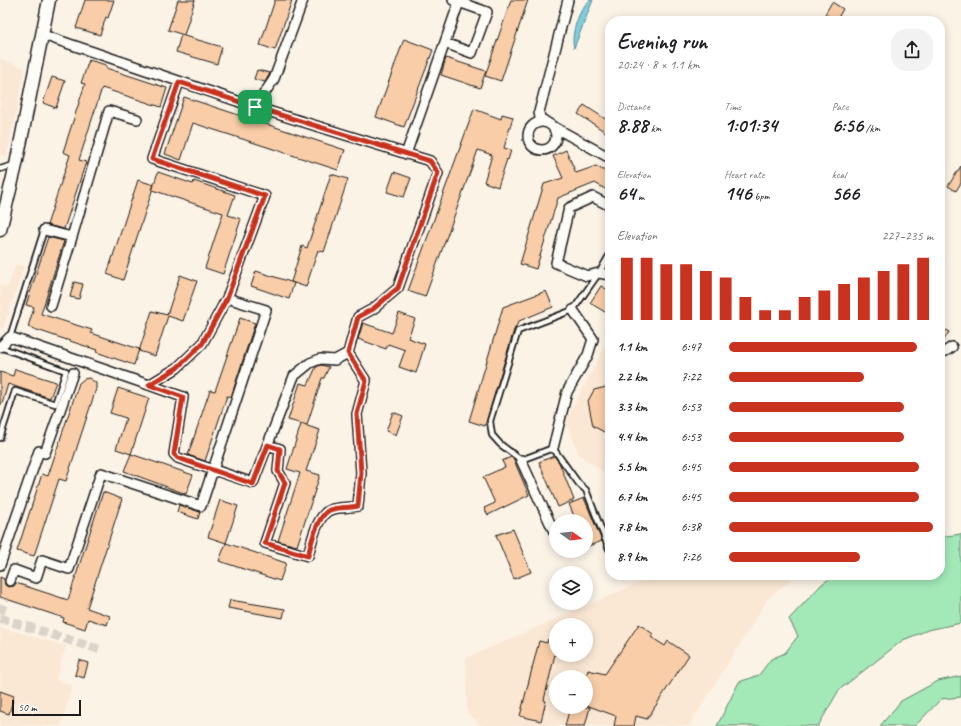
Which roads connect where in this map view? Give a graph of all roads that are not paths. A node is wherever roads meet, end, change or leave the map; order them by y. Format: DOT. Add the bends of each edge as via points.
graph roads {
  1 [pos="49,0"];
  2 [pos="303,0"];
  3 [pos="568,0"];
  4 [pos="456,1"];
  5 [pos="43,35"];
  6 [pos="445,44"];
  7 [pos="179,82"];
  8 [pos="255,107"];
  9 [pos="137,119"];
  10 [pos="546,122"];
  11 [pos="554,127"];
  12 [pos="406,154"];
  13 [pos="605,155"];
  14 [pos="16,165"];
  15 [pos="0,169"];
  16 [pos="605,203"];
  17 [pos="0,230"];
  18 [pos="44,230"];
  19 [pos="72,237"];
  20 [pos="605,263"];
  21 [pos="599,273"];
  22 [pos="605,274"];
  23 [pos="227,298"];
  24 [pos="51,306"];
  25 [pos="574,310"];
  26 [pos="10,338"];
  27 [pos="0,347"];
  28 [pos="952,347"];
  29 [pos="945,351"];
  30 [pos="348,353"];
  31 [pos="77,361"];
  32 [pos="70,372"];
  33 [pos="149,385"];
  34 [pos="0,438"];
  35 [pos="268,445"];
  36 [pos="553,448"];
  37 [pos="521,460"];
  38 [pos="213,470"];
  39 [pos="549,521"];
  40 [pos="605,539"];
  41 [pos="0,565"];
  42 [pos="14,570"];
  43 [pos="10,581"];
  1 -- 5 [label="main road"];
  2 -- 8 [label="street" via="274,80"];
  3 -- 10 [label="street" via="539,112 540,118"];
  4 -- 6 [label="street"];
  4 -- 6 [label="street" via="486,12 472,53"];
  5 -- 7 [label="street"];
  5 -- 14 [label="main road"];
  6 -- 12 [label="street"];
  7 -- 8 [label="street"];
  7 -- 23 [label="street" via="152,159 265,196"];
  8 -- 12 [label="street"];
  9 -- 19 [label="street" via="109,111"];
  10 -- 11 [label="street"];
  10 -- 11 [label="street" via="537,122 530,129 528,138 533,146 542,150 551,147 557,136"];
  11 -- 13 [label="street"];
  12 -- 30 [label="street" via="430,161 438,173 398,288 373,309 358,317"];
  14 -- 15 [label="lane"];
  14 -- 17 [label="main road"];
  16 -- 21 [label="street" via="593,197 569,208 556,263 587,276"];
  18 -- 19 [label="street"];
  18 -- 26 [label="lane"];
  19 -- 24 [label="street"];
  20 -- 21 [label="lane"];
  21 -- 22 [label="street"];
  21 -- 25 [label="lane"];
  23 -- 33 [label="street" via="202,344 177,368"];
  23 -- 38 [label="street" via="266,310"];
  25 -- 36 [label="street" via="593,339 588,355 567,392"];
  25 -- 37 [label="lane" via="518,331 490,421 492,435"];
  26 -- 27 [label="street"];
  26 -- 31 [label="street"];
  27 -- 32 [label="lane"];
  28 -- 29 [label="street"];
  30 -- 35 [label="street" via="335,360 320,358 310,362 294,376"];
  30 -- 35 [label="street" via="366,381 357,414 361,473 358,506 332,509 323,514 308,556 265,543 285,483 278,471 280,449"];
  31 -- 32 [label="lane"];
  31 -- 33 [label="street"];
  32 -- 34 [label="lane" via="55,404 16,391"];
  32 -- 41 [label="street" via="45,453 39,451"];
  33 -- 38 [label="street" via="183,397 174,454"];
  35 -- 38 [label="street" via="253,484"];
  36 -- 37 [label="lane"];
  36 -- 40 [label="lane" via="586,490"];
  37 -- 39 [label="street"];
  38 -- 42 [label="street" via="201,506 101,473 69,569 42,560 36,578"];
  41 -- 42 [label="street"];
  42 -- 43 [label="street"];
}
